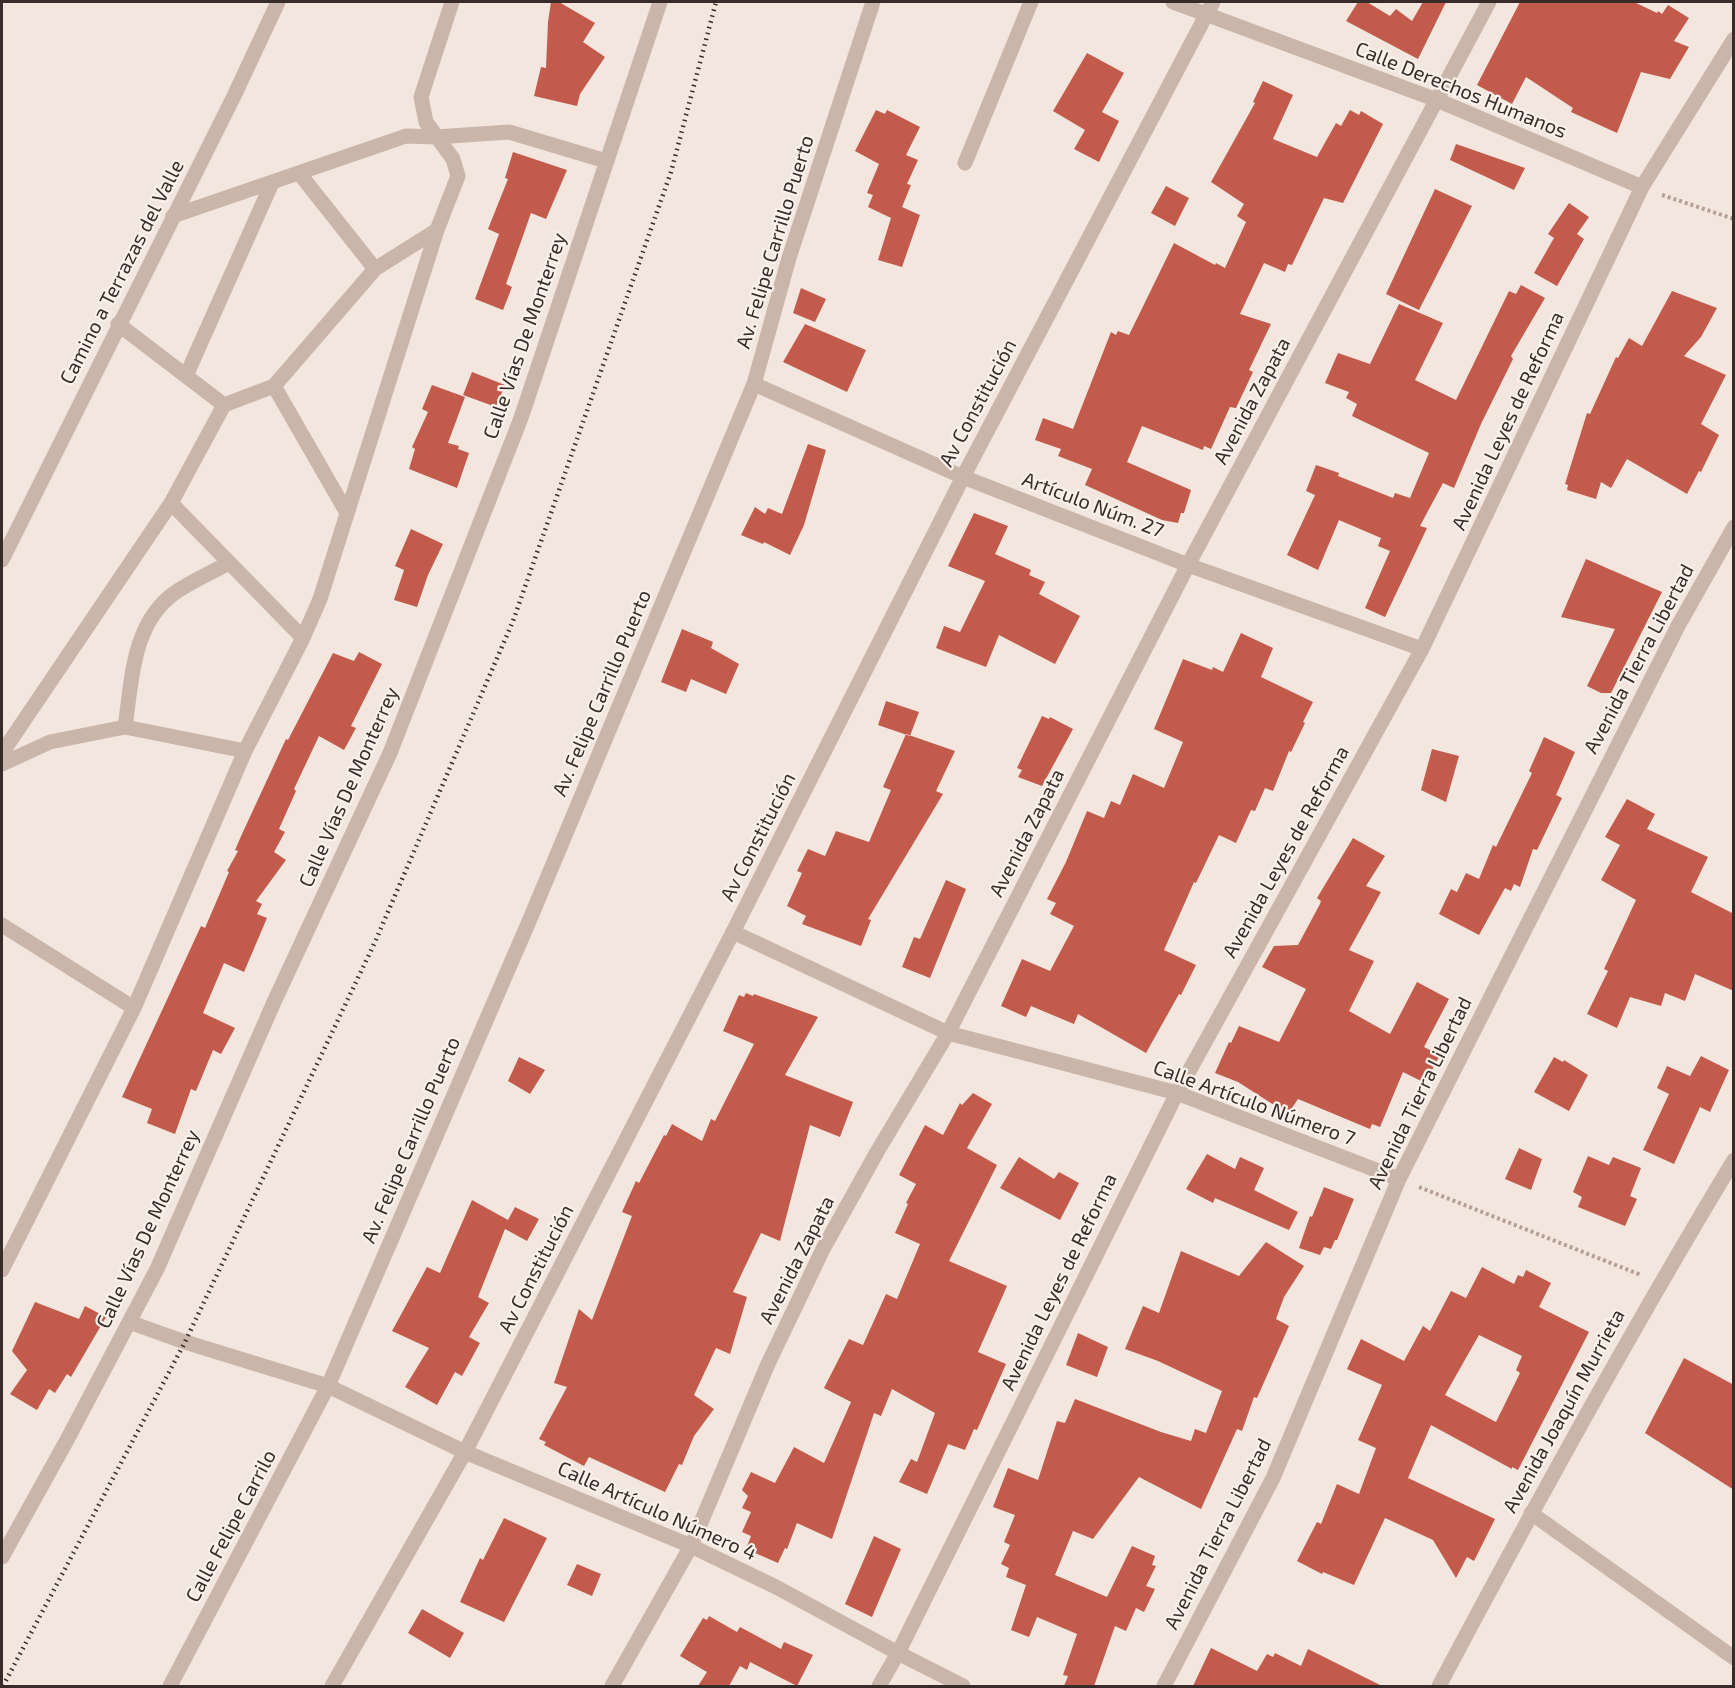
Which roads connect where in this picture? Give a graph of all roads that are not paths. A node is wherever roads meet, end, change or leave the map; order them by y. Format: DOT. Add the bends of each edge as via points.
graph roads {
  1 [pos="278,2"];
  2 [pos="452,2"];
  3 [pos="660,2"];
  4 [pos="873,2"];
  5 [pos="1030,2"];
  6 [pos="1173,2"];
  7 [pos="1489,2"];
  8 [pos="1209,8"];
  9 [pos="1734,39"];
  10 [pos="1437,100"];
  11 [pos="436,137"];
  12 [pos="606,161"];
  13 [pos="966,163"];
  14 [pos="299,173"];
  15 [pos="272,183"];
  16 [pos="1642,187"];
  17 [pos="173,216"];
  18 [pos="437,230"];
  19 [pos="375,269"];
  20 [pos="118,324"];
  21 [pos="186,376"];
  22 [pos="754,384"];
  23 [pos="274,386"];
  24 [pos="224,405"];
  25 [pos="963,477"];
  26 [pos="171,503"];
  27 [pos="347,513"];
  28 [pos="1734,527"];
  29 [pos="2,560"];
  30 [pos="229,563"];
  31 [pos="1188,565"];
  32 [pos="303,638"];
  33 [pos="1422,649"];
  34 [pos="125,727"];
  35 [pos="245,751"];
  36 [pos="2,753"];
  37 [pos="2,764"];
  38 [pos="2,925"];
  39 [pos="733,932"];
  40 [pos="134,1008"];
  41 [pos="948,1033"];
  42 [pos="1177,1093"];
  43 [pos="1734,1160"];
  44 [pos="1399,1179"];
  45 [pos="7,1246"];
  46 [pos="2,1270"];
  47 [pos="129,1322"];
  48 [pos="328,1386"];
  49 [pos="465,1452"];
  50 [pos="1531,1513"];
  51 [pos="691,1546"];
  52 [pos="2,1557"];
  53 [pos="898,1653"];
  54 [pos="1734,1658"];
  55 [pos="170,1686"];
  56 [pos="332,1686"];
  57 [pos="612,1686"];
  58 [pos="879,1686"];
  59 [pos="963,1686"];
  60 [pos="1164,1686"];
  61 [pos="1439,1686"];
  1 -- 17 [label="street, Camino a Terrazas del Valle"];
  2 -- 11 [label="street" via="421,97 426,122"];
  3 -- 12 [label="street, Calle Vías De Monterrey"];
  4 -- 22 [label="street, Av. Felipe Carrillo Puerto" via="789,258"];
  5 -- 13 [label="street"];
  6 -- 8 [label="street, Calle Derechos Humanos"];
  7 -- 10 [label="street, Avenida Zapata"];
  8 -- 10 [label="street, Calle Derechos Humanos"];
  8 -- 25 [label="street, Av Constitución"];
  9 -- 16 [label="street, Avenida Leyes de Reforma"];
  10 -- 16 [label="street, Calle Derechos Humanos"];
  10 -- 31 [label="street, Avenida Zapata"];
  11 -- 12 [label="street" via="509,132"];
  11 -- 14 [label="street" via="406,136"];
  11 -- 18 [label="street" via="453,159 458,176"];
  12 -- 47 [label="street, Calle Vías De Monterrey" via="521,418 390,753 274,1002 157,1269"];
  14 -- 15 [label="street"];
  14 -- 19 [label="street"];
  15 -- 17 [label="street"];
  15 -- 21 [label="street"];
  16 -- 33 [label="street, Avenida Leyes de Reforma"];
  17 -- 20 [label="street, Camino a Terrazas del Valle"];
  18 -- 19 [label="street"];
  18 -- 27 [label="street"];
  19 -- 23 [label="street"];
  20 -- 21 [label="street"];
  20 -- 29 [label="street, Camino a Terrazas del Valle"];
  21 -- 24 [label="street"];
  22 -- 25 [label="street, Artículo Núm. 27"];
  22 -- 48 [label="street, Av. Felipe Carrillo Puerto" via="535,908"];
  23 -- 24 [label="street"];
  23 -- 27 [label="street"];
  24 -- 26 [label="street"];
  25 -- 31 [label="street, Artículo Núm. 27"];
  25 -- 39 [label="street, Av Constitución"];
  26 -- 30 [label="street"];
  26 -- 36 [label="street"];
  27 -- 32 [label="street" via="320,599"];
  28 -- 44 [label="street, Avenida Tierra Libertad" via="1678,626"];
  30 -- 32 [label="street"];
  30 -- 34 [label="street" via="175,592 151,616 136,652"];
  31 -- 33 [label="street, Artículo Núm. 27"];
  31 -- 41 [label="street, Avenida Zapata"];
  32 -- 35 [label="street"];
  33 -- 42 [label="street, Avenida Leyes de Reforma"];
  34 -- 35 [label="street"];
  34 -- 37 [label="street" via="50,742"];
  35 -- 40 [label="street"];
  38 -- 40 [label="street"];
  39 -- 41 [label="street, Calle Artículo Número 7"];
  39 -- 49 [label="street, Av Constitución"];
  40 -- 45 [label="street"];
  41 -- 42 [label="street, Calle Artículo Número 7"];
  41 -- 51 [label="street, Avenida Zapata" via="823,1250 767,1366"];
  42 -- 44 [label="street, Calle Artículo Número 7"];
  42 -- 53 [label="street, Avenida Leyes de Reforma"];
  43 -- 50 [label="street, Avenida Joaquín Murrieta" via="1660,1282"];
  44 -- 60 [label="street, Avenida Tierra Libertad" via="1273,1478"];
  45 -- 46 [label="street"];
  47 -- 48 [label="street, Calle Artículo Número 4"];
  47 -- 52 [label="street, Calle Vías De Monterrey"];
  48 -- 49 [label="street, Calle Artículo Número 4"];
  48 -- 55 [label="street, Calle Felipe Carrilo"];
  49 -- 51 [label="street, Calle Artículo Número 4"];
  49 -- 56 [label="street, Av Constitución"];
  50 -- 54 [label="street"];
  50 -- 61 [label="street, Avenida Joaquín Murrieta"];
  51 -- 53 [label="street, Calle Artículo Número 4"];
  51 -- 57 [label="street, Avenida Zapata"];
  53 -- 58 [label="street, Avenida Leyes de Reforma"];
  53 -- 59 [label="street, Calle Artículo Número 4"];
}
